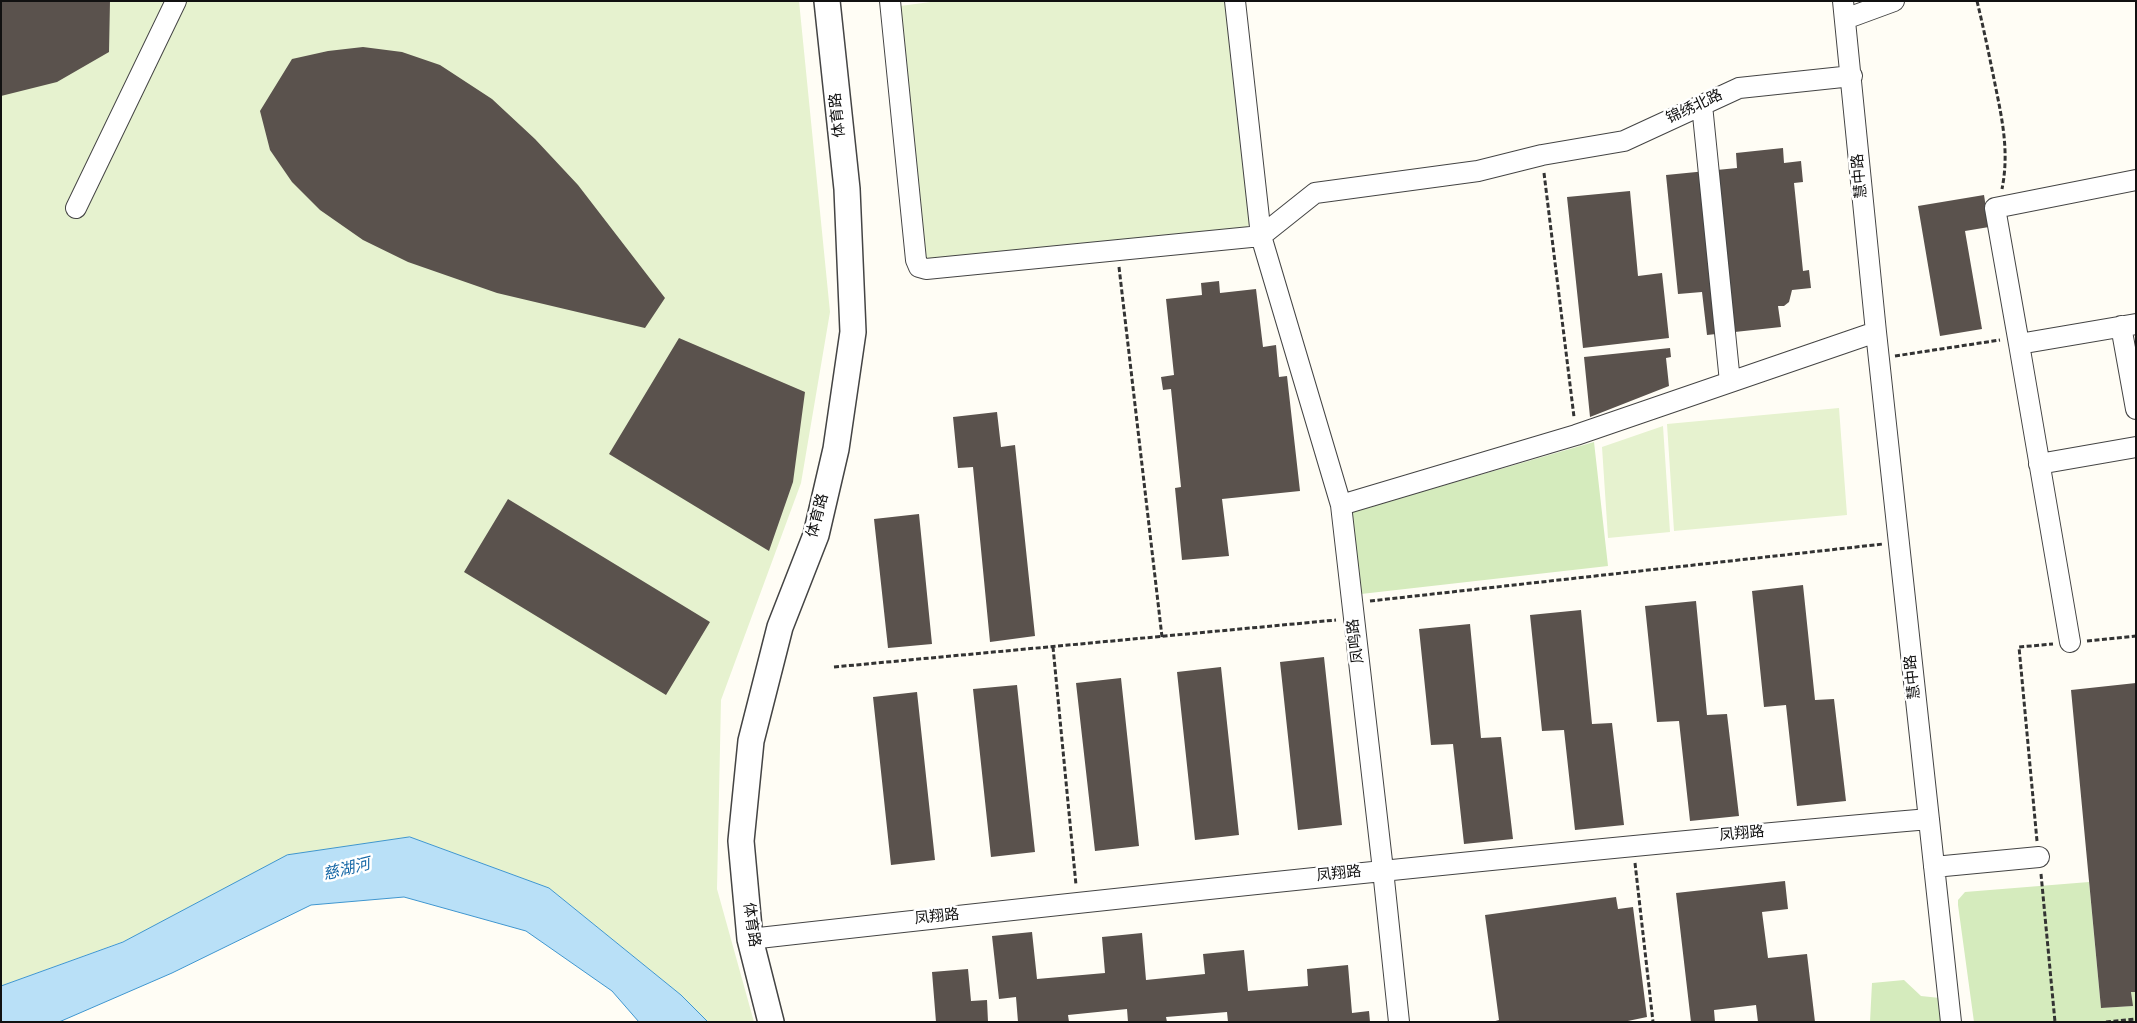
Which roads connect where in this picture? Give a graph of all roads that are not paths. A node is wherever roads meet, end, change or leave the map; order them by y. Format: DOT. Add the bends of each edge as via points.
graph roads {
  1 [pos="176,1"];
  2 [pos="827,1"];
  3 [pos="890,1"];
  4 [pos="1235,1"];
  5 [pos="1894,1"];
  6 [pos="1844,10"];
  7 [pos="1852,76"];
  8 [pos="1702,105"];
  9 [pos="2136,180"];
  10 [pos="76,208"];
  11 [pos="1261,236"];
  12 [pos="2128,325"];
  13 [pos="1876,332"];
  14 [pos="2019,344"];
  15 [pos="1730,382"];
  16 [pos="2136,409"];
  17 [pos="2136,447"];
  18 [pos="2040,464"];
  19 [pos="1341,505"];
  20 [pos="2070,642"];
  21 [pos="1929,819"];
  22 [pos="2039,857"];
  23 [pos="1934,867"];
  24 [pos="1384,870"];
  25 [pos="750,939"];
  26 [pos="771,1022"];
  27 [pos="1399,1022"];
  28 [pos="1951,1022"];
  1 -- 10 [label="street"];
  2 -- 25 [label="street, 体育路" via="847,189 853,332 836,449 816,535 780,627 751,742 741,842"];
  3 -- 11 [label="street" via="919,267 926,269"];
  4 -- 11 [label="street, 凤鸣路"];
  5 -- 6 [label="street"];
  6 -- 7 [label="street, 慧中路"];
  7 -- 8 [label="street, 锦绣北路" via="1740,88"];
  7 -- 13 [label="street, 慧中路"];
  8 -- 11 [label="street, 锦绣北路" via="1624,141 1542,155 1478,171 1315,193"];
  8 -- 15 [label="street"];
  9 -- 14 [label="street" via="1995,208"];
  11 -- 19 [label="street, 凤鸣路"];
  12 -- 14 [label="street"];
  12 -- 16 [label="street"];
  13 -- 15 [label="street"];
  13 -- 21 [label="street, 慧中路"];
  14 -- 18 [label="street"];
  15 -- 19 [label="street" via="1576,435"];
  17 -- 18 [label="street"];
  18 -- 20 [label="street"];
  19 -- 24 [label="street, 凤鸣路"];
  21 -- 23 [label="street, 慧中路"];
  21 -- 24 [label="street, 凤翔路"];
  22 -- 23 [label="street"];
  23 -- 28 [label="street, 慧中路"];
  24 -- 25 [label="street, 凤翔路"];
  24 -- 27 [label="street, 凤鸣路"];
  25 -- 26 [label="street, 体育路"];
}
